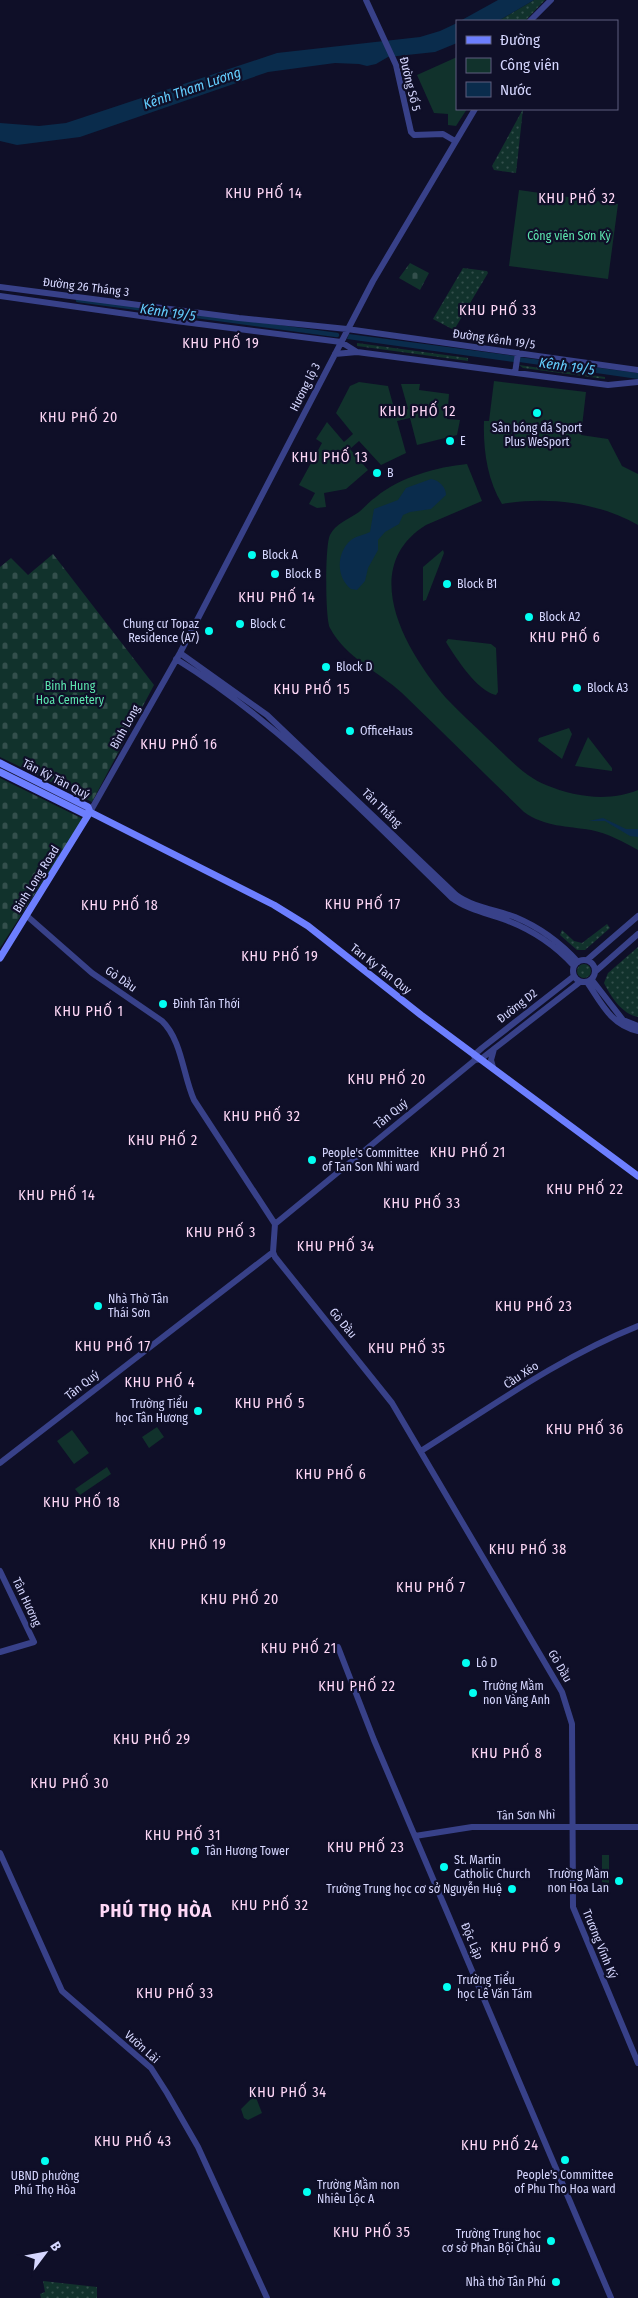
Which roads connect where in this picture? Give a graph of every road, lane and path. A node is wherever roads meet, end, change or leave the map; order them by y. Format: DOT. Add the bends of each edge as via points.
graph roads {
  1 [pos="366,0"];
  2 [pos="552,0"];
  3 [pos="531,20"];
  4 [pos="474,110"];
  5 [pos="456,139"];
  6 [pos="0,287"];
  7 [pos="0,296"];
  8 [pos="216,320"];
  9 [pos="344,336"];
  10 [pos="357,352"];
  11 [pos="335,354"];
  12 [pos="517,357"];
  13 [pos="638,370"];
  14 [pos="515,373"];
  15 [pos="638,382"];
  16 [pos="178,656"];
  17 [pos="0,763"];
  18 [pos="0,772"];
  19 [pos="90,812"];
  20 [pos="26,916"];
  21 [pos="638,916"];
  22 [pos="638,934"];
  23 [pos="0,958"];
  24 [pos="587,960"];
  25 [pos="576,964"];
  26 [pos="596,971"];
  27 [pos="574,976"];
  28 [pos="586,981"];
  29 [pos="638,1026"];
  30 [pos="638,1031"];
  31 [pos="465,1048"];
  32 [pos="482,1048"];
  33 [pos="494,1048"];
  34 [pos="476,1058"];
  35 [pos="493,1067"];
  36 [pos="638,1176"];
  37 [pos="275,1224"];
  38 [pos="273,1252"];
  39 [pos="638,1326"];
  40 [pos="420,1451"];
  41 [pos="0,1462"];
  42 [pos="0,1571"];
  43 [pos="338,1647"];
  44 [pos="0,1652"];
  45 [pos="571,1826"];
  46 [pos="638,1827"];
  47 [pos="415,1836"];
  48 [pos="0,1853"];
  49 [pos="638,2063"];
  50 [pos="267,2298"];
  51 [pos="611,2298"];
  1 -- 5 [label="street, Đường Số 5" via="396,65 410,132 415,135 443,134"];
  2 -- 3 [label="street"];
  4 -- 5 [label="street, Hương lộ 3"];
  5 -- 9 [label="street, Hương lộ 3" via="401,230"];
  6 -- 8 [label="street, Đường 26 Tháng 3"];
  7 -- 8 [label="street, Đường 26 Tháng 3"];
  8 -- 9 [label="street, Đường 26 Tháng 3"];
  8 -- 9 [label="street, Đường 26 Tháng 3"];
  9 -- 10 [label="street"];
  9 -- 11 [label="street, Hương lộ 3"];
  9 -- 12 [label="street, Đường Kênh 19/5"];
  10 -- 11 [label="street"];
  10 -- 14 [label="street"];
  11 -- 16 [label="street, Hương lộ 3"];
  12 -- 13 [label="street, Đường Kênh 19/5"];
  12 -- 14 [label="street"];
  14 -- 15 [label="street" via="608,385"];
  16 -- 19 [label="street, Bình Long"];
  16 -- 25 [label="street, Tân Thắng" via="245,697 456,895 533,926 552,937"];
  17 -- 19 [label="main road, Tân Kỳ Tân Quý" via="88,807"];
  18 -- 19 [label="main road, Tân Kỳ Tân Quý" via="85,814"];
  19 -- 20 [label="main road, Binh Long Road"];
  19 -- 31 [label="main road, Tan Ky Tan Quy" via="274,905 308,926"];
  20 -- 23 [label="main road, Binh Long Road"];
  20 -- 37 [label="street, Gò Dầu" via="92,973 169,1028 194,1100"];
  21 -- 24 [label="street"];
  22 -- 26 [label="street"];
  24 -- 25 [label="street"];
  24 -- 26 [label="street"];
  25 -- 27 [label="street"];
  26 -- 28 [label="street"];
  27 -- 28 [label="street"];
  27 -- 32 [label="street, Đường D2"];
  28 -- 29 [label="street" via="623,1020"];
  28 -- 30 [label="street" via="615,1021"];
  28 -- 33 [label="street, Đường D2"];
  31 -- 32 [label="street"];
  31 -- 34 [label="main road, Tan Ky Tan Quy"];
  32 -- 34 [label="street, Đường D2"];
  33 -- 34 [label="street, Đường D2"];
  33 -- 35 [label="street"];
  34 -- 35 [label="main road, Tan Ky Tan Quy"];
  34 -- 37 [label="street, Tân Quý"];
  35 -- 36 [label="main road, Tan Ky Tan Quy"];
  37 -- 38 [label="street"];
  38 -- 40 [label="street, Gò Dầu" via="279,1264 349,1346 392,1403"];
  38 -- 41 [label="street, Tân Quý"];
  39 -- 40 [label="street, Cầu Xéo" via="544,1373"];
  40 -- 45 [label="street, Gò Dầu" via="567,1702 572,1724"];
  42 -- 44 [label="street, Tân Hương" via="34,1642"];
  43 -- 47 [label="street, Độc Lập"];
  45 -- 46 [label="street, Tân Sơn Nhì"];
  45 -- 47 [label="street, Tân Sơn Nhì" via="464,1828"];
  45 -- 49 [label="street, Trương Vĩnh Ký" via="574,1911"];
  47 -- 51 [label="street, Độc Lập"];
  48 -- 50 [label="street, Vườn Lài" via="62,1991 151,2068 168,2093 198,2147"];
}
